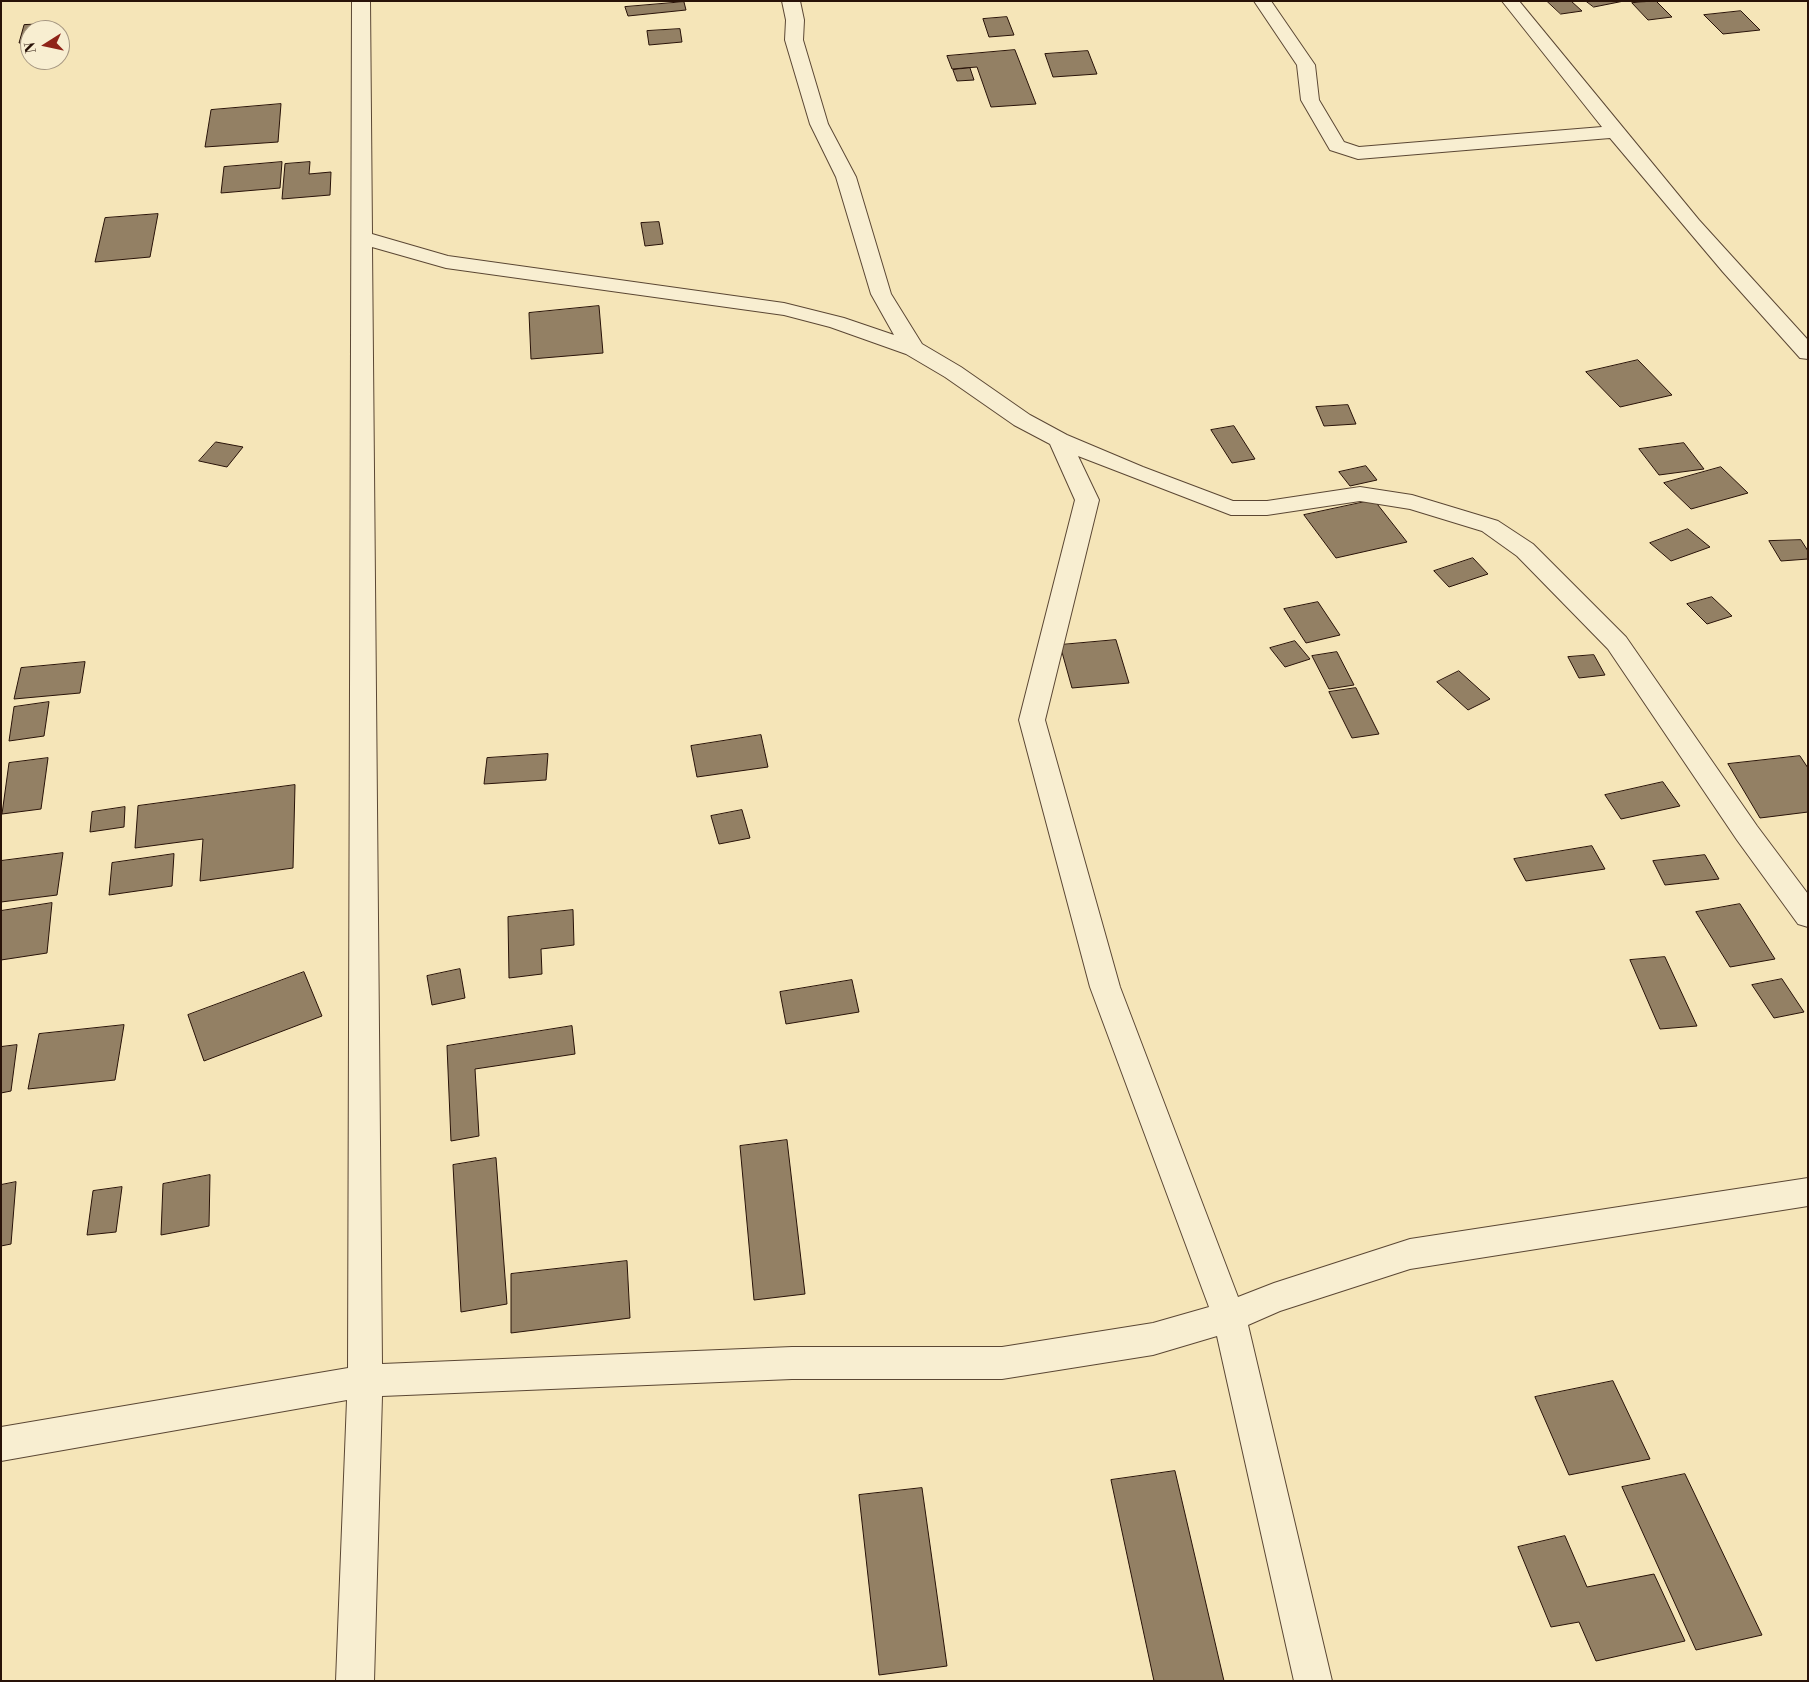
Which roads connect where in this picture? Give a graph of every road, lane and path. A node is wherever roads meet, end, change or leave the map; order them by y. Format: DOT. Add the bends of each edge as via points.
graph roads {
  1 [pos="361,1"];
  2 [pos="791,1"];
  3 [pos="1262,1"];
  4 [pos="1510,1"];
  5 [pos="1614,132"];
  6 [pos="362,238"];
  7 [pos="914,349"];
  8 [pos="1808,353"];
  9 [pos="1060,440"];
  10 [pos="1808,916"];
  11 [pos="1808,1192"];
  12 [pos="1229,1317"];
  13 [pos="364,1381"];
  14 [pos="1,1444"];
  15 [pos="355,1681"];
  16 [pos="1313,1681"];
  1 -- 6 [label="street"];
  2 -- 7 [label="street" via="795,20 794,40 819,124 846,177 881,294 896,324"];
  3 -- 5 [label="street" via="1306,65 1310,100 1316,115 1337,146 1345,150 1358,153"];
  4 -- 5 [label="street"];
  5 -- 8 [label="street" via="1764,308"];
  6 -- 7 [label="street" via="446,262 784,310 837,322"];
  6 -- 13 [label="street"];
  7 -- 9 [label="street" via="954,372 1022,420"];
  9 -- 10 [label="street" via="1231,508 1267,508 1360,494 1412,502 1490,526 1525,550 1617,643"];
  9 -- 12 [label="street" via="1087,500 1032,720 1105,987"];
  11 -- 12 [label="street" via="1410,1254 1274,1298"];
  12 -- 13 [label="street" via="1153,1339 1002,1362 792,1363"];
  12 -- 16 [label="street"];
  13 -- 14 [label="street"];
  13 -- 15 [label="street"];
}
